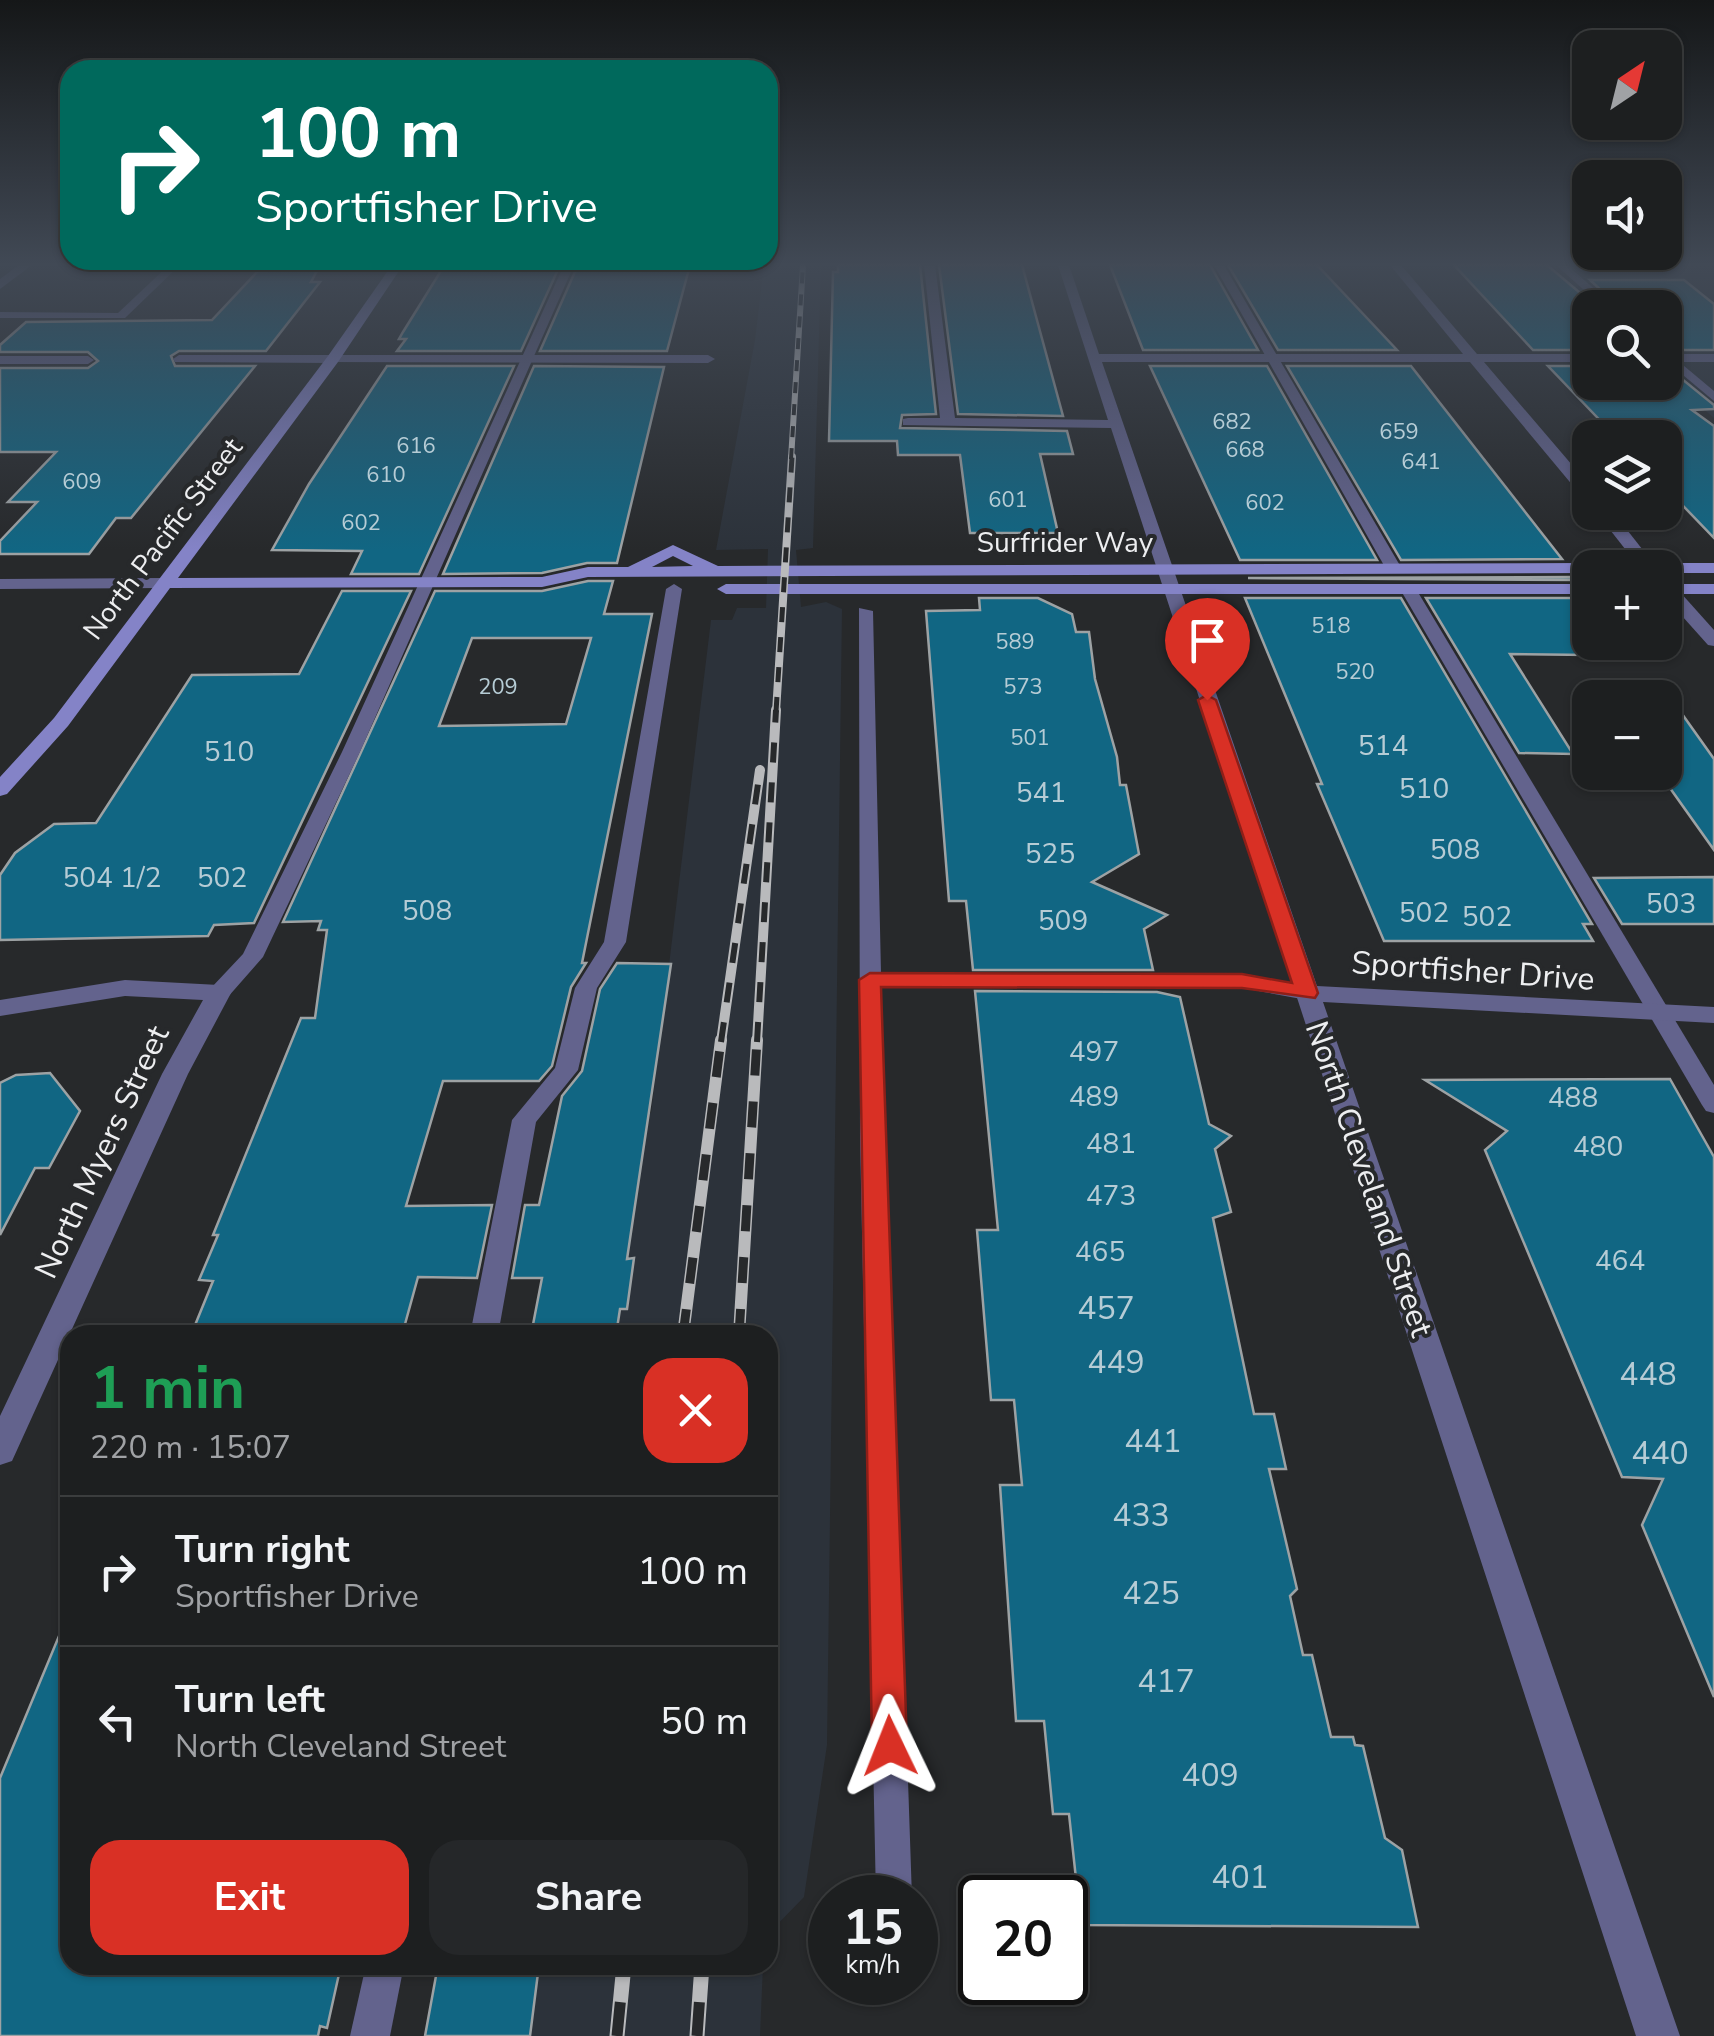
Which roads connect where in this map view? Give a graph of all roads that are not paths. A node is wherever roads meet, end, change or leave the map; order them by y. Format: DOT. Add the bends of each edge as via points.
graph roads {
  1 [pos="331,360"];
  2 [pos="526,360"];
  3 [pos="940,360"];
  4 [pos="1096,360"];
  5 [pos="1277,360"];
  6 [pos="1480,360"];
  7 [pos="1682,369"];
  8 [pos="1714,397"];
  9 [pos="908,422"];
  10 [pos="948,422"];
  11 [pos="1114,424"];
  12 [pos="1572,474"];
  13 [pos="1618,530"];
  14 [pos="1635,550"];
  15 [pos="1394,568"];
  16 [pos="1572,568"];
  17 [pos="1682,568"];
  18 [pos="1714,568"];
  19 [pos="1162,570"];
  20 [pos="424,582"];
  21 [pos="542,582"];
  22 [pos="0,584"];
  23 [pos="164,584"];
  24 [pos="1682,588"];
  25 [pos="674,589"];
  26 [pos="901,589"];
  27 [pos="1408,589"];
  28 [pos="1572,589"];
  29 [pos="1714,589"];
  30 [pos="1169,590"];
  31 [pos="1682,606"];
  32 [pos="865,611"];
  33 [pos="1714,641"];
  34 [pos="0,790"];
  35 [pos="870,980"];
  36 [pos="219,993"];
  37 [pos="1307,993"];
  38 [pos="0,1008"];
  39 [pos="1661,1015"];
  40 [pos="1714,1015"];
  41 [pos="1714,1104"];
  42 [pos="486,1325"];
  43 [pos="0,1452"];
  44 [pos="893,1875"];
  45 [pos="383,1975"];
  46 [pos="370,2036"];
  47 [pos="1658,2036"];
  1 -- 23 [label="main road, North Pacific Street"];
  2 -- 20 [label="lane"];
  3 -- 10 [label="street"];
  4 -- 11 [label="street, North Cleveland Street"];
  5 -- 15 [label="lane"];
  6 -- 12 [label="street"];
  7 -- 8 [label="lane"];
  9 -- 10 [label="street"];
  10 -- 11 [label="street"];
  11 -- 19 [label="street, North Cleveland Street"];
  13 -- 14 [label="street"];
  15 -- 16 [label="main road, Surfrider Way"];
  15 -- 19 [label="main road, Surfrider Way"];
  17 -- 18 [label="main road"];
  19 -- 21 [label="main road, Surfrider Way" via="618,572"];
  19 -- 30 [label="street, North Cleveland Street"];
  20 -- 21 [label="main road, Surfrider Way"];
  20 -- 23 [label="main road, Surfrider Way"];
  20 -- 36 [label="lane" via="252,957"];
  21 -- 25 [label="main road, Surfrider Way" via="572,589"];
  22 -- 23 [label="street, Surfrider Way"];
  23 -- 34 [label="main road, North Pacific Street" via="61,722"];
  24 -- 29 [label="main road"];
  25 -- 26 [label="main road, Surfrider Way"];
  25 -- 42 [label="lane" via="615,942 586,988 566,1070 524,1120"];
  26 -- 30 [label="main road, Surfrider Way"];
  26 -- 32 [label="main road"];
  27 -- 28 [label="main road, Surfrider Way"];
  27 -- 30 [label="main road, Surfrider Way"];
  27 -- 39 [label="lane"];
  30 -- 37 [label="street, North Cleveland Street"];
  31 -- 33 [label="street"];
  32 -- 35 [label="lane"];
  35 -- 37 [label="lane, Sportfisher Drive" via="1242,981"];
  35 -- 44 [label="lane"];
  36 -- 38 [label="street" via="125,988"];
  36 -- 43 [label="street, North Myers Street"];
  37 -- 39 [label="street, Sportfisher Drive"];
  37 -- 47 [label="street, North Cleveland Street"];
  39 -- 40 [label="street, Sportfisher Drive"];
  39 -- 41 [label="lane"];
  45 -- 46 [label="lane"];
}
